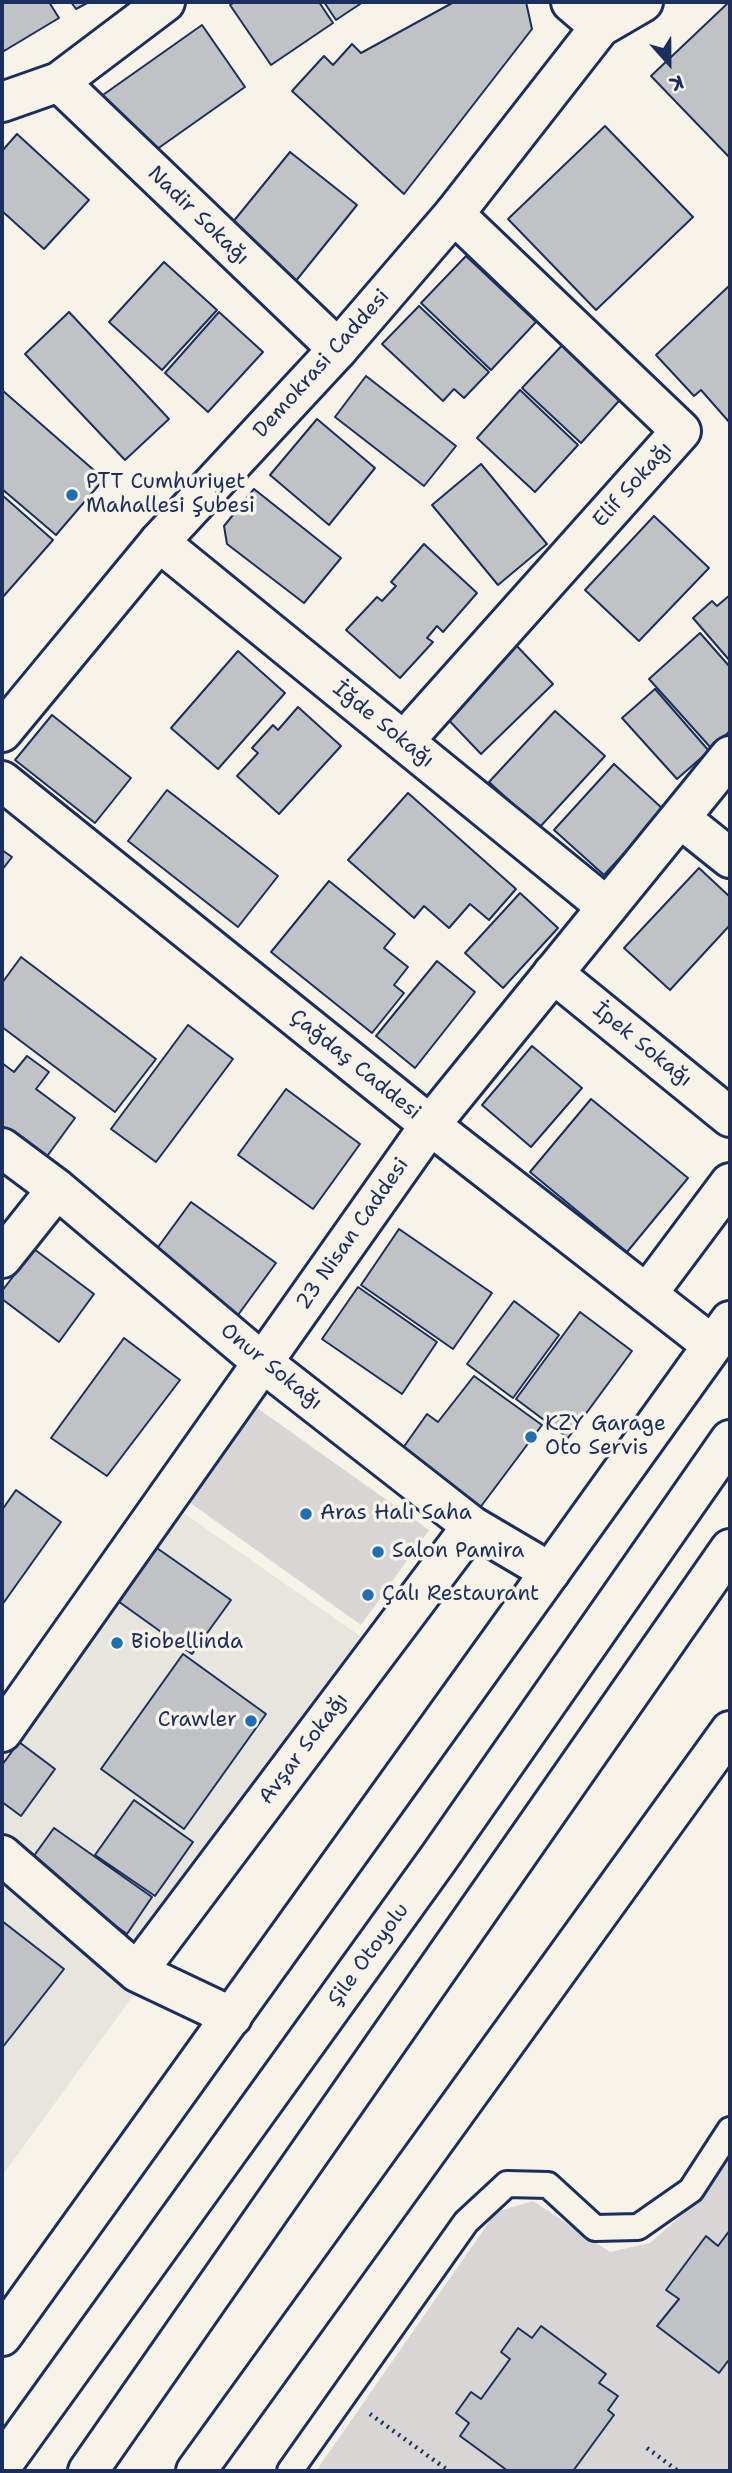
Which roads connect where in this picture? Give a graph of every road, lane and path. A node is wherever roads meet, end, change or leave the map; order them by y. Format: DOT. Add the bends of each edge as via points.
graph roads {
  1 [pos="165,2"];
  2 [pos="571,2"];
  3 [pos="643,2"];
  4 [pos="600,27"];
  5 [pos="59,82"];
  6 [pos="2,102"];
  7 [pos="454,214"];
  8 [pos="338,349"];
  9 [pos="159,542"];
  10 [pos="2,732"];
  11 [pos="404,741"];
  12 [pos="730,756"];
  13 [pos="2,781"];
  14 [pos="680,818"];
  15 [pos="730,858"];
  16 [pos="607,907"];
  17 [pos="553,974"];
  18 [pos="730,1117"];
  19 [pos="430,1125"];
  20 [pos="2,1149"];
  21 [pos="730,1183"];
  22 [pos="57,1189"];
  23 [pos="2,1258"];
  24 [pos="647,1294"];
  25 [pos="721,1333"];
  26 [pos="262,1362"];
  27 [pos="730,1440"];
  28 [pos="472,1527"];
  29 [pos="730,1549"];
  30 [pos="550,1572"];
  31 [pos="730,1731"];
  32 [pos="2,1732"];
  33 [pos="2,1855"];
  34 [pos="137,1972"];
  35 [pos="232,2017"];
  36 [pos="730,2130"];
  37 [pos="2,2336"];
  38 [pos="343,2395"];
  39 [pos="647,2448"];
  40 [pos="2,2465"];
  41 [pos="88,2471"];
  42 [pos="196,2471"];
  43 [pos="290,2471"];
  44 [pos="449,2471"];
  45 [pos="678,2471"];
  1 -- 5 [label="main road"];
  2 -- 4 [label="main road"];
  3 -- 4 [label="main road, Demokrasi Caddesi"];
  4 -- 7 [label="main road, Demokrasi Caddesi"];
  5 -- 6 [label="main road"];
  5 -- 8 [label="main road, Nadir Sokağı"];
  7 -- 8 [label="main road, Demokrasi Caddesi"];
  7 -- 11 [label="main road, Elif Sokağı" via="681,432"];
  8 -- 9 [label="main road, Demokrasi Caddesi"];
  9 -- 10 [label="main road, Demokrasi Caddesi"];
  9 -- 11 [label="main road, İğde Sokağı"];
  11 -- 16 [label="main road, İğde Sokağı"];
  12 -- 14 [label="main road, 23 Nisan Caddesi"];
  13 -- 19 [label="main road, Çağdaş Caddesi"];
  14 -- 15 [label="main road"];
  14 -- 16 [label="main road, 23 Nisan Caddesi"];
  16 -- 17 [label="main road, 23 Nisan Caddesi"];
  17 -- 18 [label="main road, İpek Sokağı"];
  17 -- 19 [label="main road, 23 Nisan Caddesi"];
  19 -- 24 [label="main road, Çağdaş Caddesi"];
  19 -- 26 [label="main road, 23 Nisan Caddesi"];
  20 -- 22 [label="main road, Onur Sokağı"];
  21 -- 24 [label="main road"];
  22 -- 23 [label="main road"];
  22 -- 26 [label="main road, Onur Sokağı"];
  24 -- 25 [label="main road, Çağdaş Caddesi"];
  25 -- 30 [label="main road"];
  26 -- 28 [label="main road, Onur Sokağı"];
  26 -- 32 [label="main road, 23 Nisan Caddesi"];
  27 -- 40 [label="main road, Şile Otoyolu" via="439,1859"];
  28 -- 30 [label="main road, Onur Sokağı"];
  28 -- 34 [label="main road, Avşar Sokağı"];
  29 -- 41 [label="main road"];
  30 -- 35 [label="main road"];
  31 -- 42 [label="main road"];
  33 -- 34 [label="main road"];
  34 -- 35 [label="main road"];
  35 -- 37 [label="main road"];
  36 -- 38 [label="lane" via="691,2190 638,2227 595,2228 548,2185 507,2185 466,2222"];
  38 -- 43 [label="lane"];
  38 -- 44 [label="path"];
  39 -- 45 [label="path"];
}
